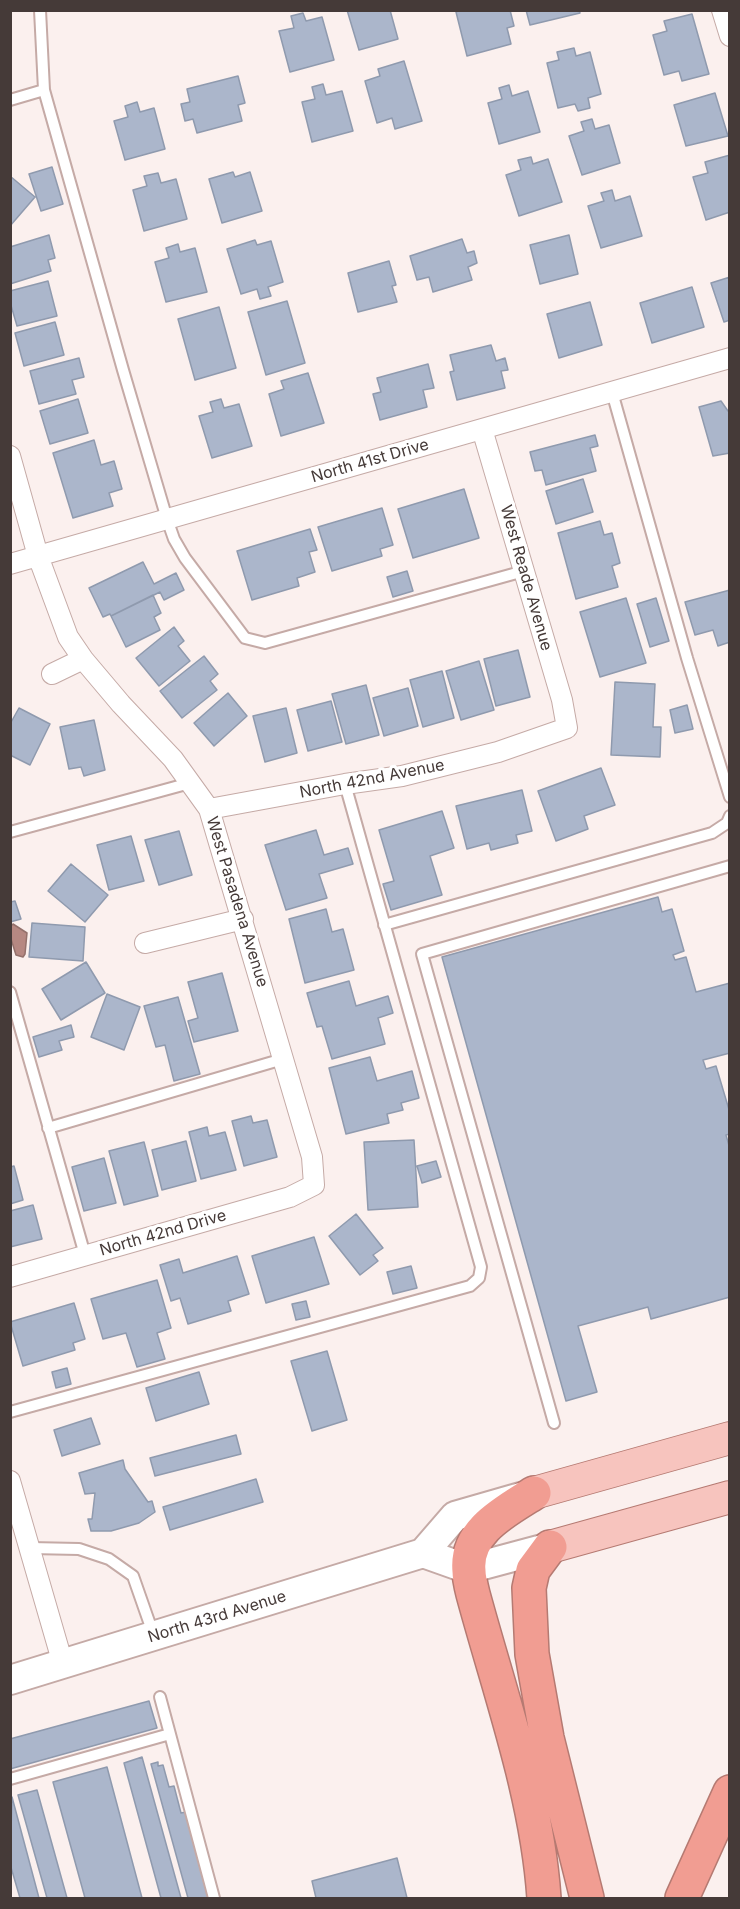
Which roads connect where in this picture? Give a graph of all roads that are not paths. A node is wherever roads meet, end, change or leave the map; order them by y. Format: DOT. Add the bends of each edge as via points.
graph roads {
  1 [pos="40,10"];
  2 [pos="722,10"];
  3 [pos="729,36"];
  4 [pos="44,90"];
  5 [pos="10,100"];
  6 [pos="729,358"];
  7 [pos="612,392"];
  8 [pos="482,429"];
  9 [pos="10,456"];
  10 [pos="167,519"];
  11 [pos="39,556"];
  12 [pos="10,564"];
  13 [pos="524,571"];
  14 [pos="83,659"];
  15 [pos="52,674"];
  16 [pos="567,728"];
  17 [pos="190,783"];
  18 [pos="345,784"];
  19 [pos="729,797"];
  20 [pos="208,809"];
  21 [pos="729,816"];
  22 [pos="10,832"];
  23 [pos="729,866"];
  24 [pos="243,919"];
  25 [pos="384,925"];
  26 [pos="145,943"];
  27 [pos="10,992"];
  28 [pos="283,1059"];
  29 [pos="48,1128"];
  30 [pos="314,1185"];
  31 [pos="86,1256"];
  32 [pos="10,1277"];
  33 [pos="10,1412"];
  34 [pos="554,1423"];
  35 [pos="729,1438"];
  36 [pos="10,1481"];
  37 [pos="534,1493"];
  38 [pos="729,1497"];
  39 [pos="549,1547"];
  40 [pos="30,1548"];
  41 [pos="423,1553"];
  42 [pos="468,1569"];
  43 [pos="154,1636"];
  44 [pos="63,1664"];
  45 [pos="10,1680"];
  46 [pos="160,1697"];
  47 [pos="170,1734"];
  48 [pos="10,1779"];
  49 [pos="729,1792"];
  50 [pos="214,1899"];
  51 [pos="544,1899"];
  52 [pos="587,1899"];
  53 [pos="682,1899"];
  1 -- 4 [label="lane"];
  2 -- 3 [label="street"];
  4 -- 5 [label="lane"];
  4 -- 10 [label="lane"];
  6 -- 7 [label="street, North 41st Drive"];
  7 -- 8 [label="street, North 41st Drive"];
  7 -- 19 [label="lane"];
  8 -- 10 [label="street, North 41st Drive"];
  8 -- 13 [label="street, West Reade Avenue"];
  9 -- 11 [label="street, West Pasadena Avenue"];
  10 -- 11 [label="street, North 41st Drive"];
  10 -- 13 [label="lane" via="185,558 246,638 265,643"];
  11 -- 12 [label="street, North 41st Drive"];
  11 -- 14 [label="street, West Pasadena Avenue" via="68,637"];
  13 -- 16 [label="street, West Reade Avenue"];
  14 -- 15 [label="street"];
  14 -- 17 [label="street, West Pasadena Avenue"];
  16 -- 18 [label="street, North 42nd Avenue" via="498,752 402,776"];
  17 -- 20 [label="street, West Pasadena Avenue"];
  17 -- 22 [label="lane"];
  18 -- 20 [label="street, North 42nd Avenue"];
  18 -- 25 [label="lane"];
  20 -- 24 [label="street, West Pasadena Avenue"];
  21 -- 25 [label="lane" via="727,823 712,833"];
  23 -- 34 [label="lane" via="422,954"];
  24 -- 26 [label="street"];
  24 -- 28 [label="street, West Pasadena Avenue"];
  25 -- 33 [label="lane" via="481,1267 478,1278 470,1286"];
  27 -- 29 [label="lane"];
  28 -- 29 [label="lane"];
  28 -- 30 [label="street, West Pasadena Avenue" via="312,1157"];
  29 -- 31 [label="lane"];
  30 -- 31 [label="street, North 42nd Drive" via="290,1197"];
  31 -- 32 [label="street, North 42nd Drive"];
  35 -- 37 [label="main road"];
  36 -- 40 [label="street"];
  37 -- 41 [label="main road" via="455,1516"];
  37 -- 42 [label="highway" via="492,1520 479,1534"];
  38 -- 39 [label="main road"];
  39 -- 42 [label="main road"];
  39 -- 52 [label="highway" via="533,1570 529,1588 532,1654 547,1738"];
  40 -- 43 [label="lane" via="79,1549 109,1559 133,1576"];
  40 -- 44 [label="street"];
  41 -- 42 [label="main road"];
  41 -- 43 [label="main road, North 43rd Avenue"];
  42 -- 51 [label="highway" via="531,1808"];
  43 -- 44 [label="main road, North 43rd Avenue"];
  44 -- 45 [label="main road, North 43rd Avenue"];
  46 -- 47 [label="lane"];
  47 -- 48 [label="lane"];
  47 -- 50 [label="lane"];
  49 -- 53 [label="highway"];
}
